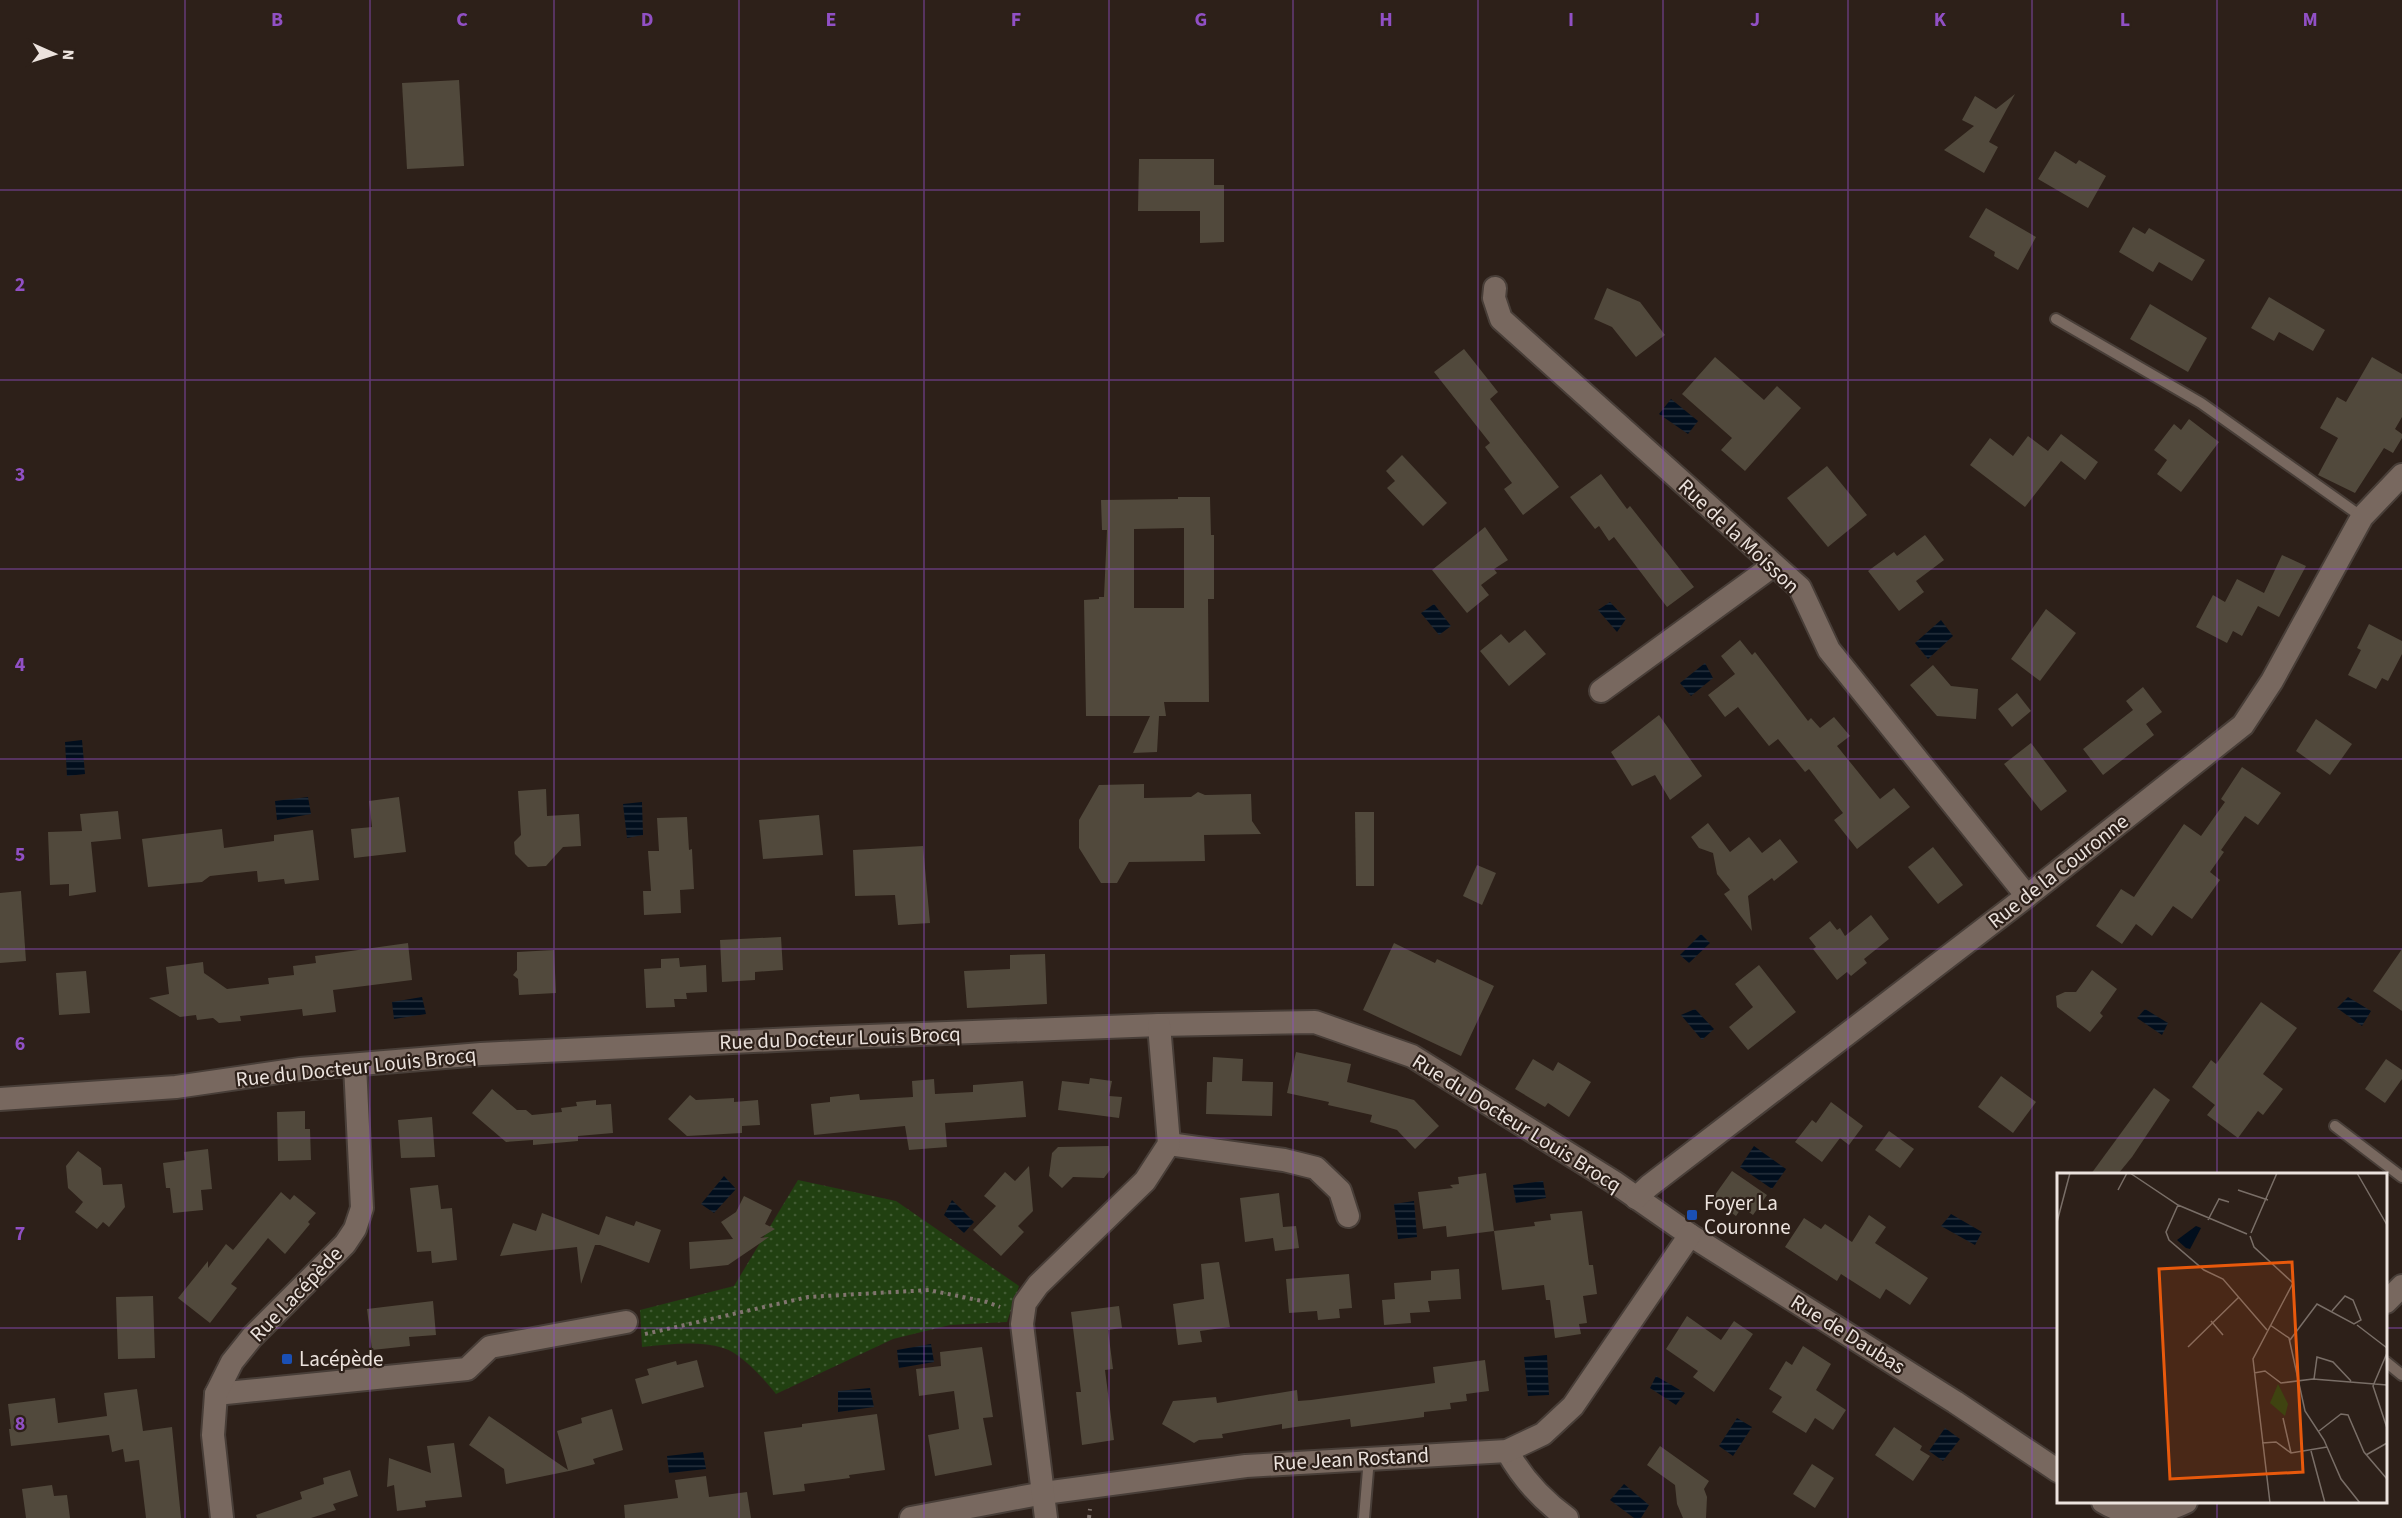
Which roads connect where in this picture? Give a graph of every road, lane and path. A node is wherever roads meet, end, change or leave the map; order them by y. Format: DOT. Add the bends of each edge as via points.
graph roads {
  1 [pos="1495,288"];
  2 [pos="2056,319"];
  3 [pos="2402,475"];
  4 [pos="2362,517"];
  5 [pos="1774,565"];
  6 [pos="1601,691"];
  7 [pos="2027,896"];
  8 [pos="1159,1025"];
  9 [pos="355,1065"];
  10 [pos="0,1099"];
  11 [pos="2335,1126"];
  12 [pos="1169,1144"];
  13 [pos="2402,1177"];
  14 [pos="1636,1198"];
  15 [pos="1348,1216"];
  16 [pos="1690,1234"];
  17 [pos="2402,1286"];
  18 [pos="2387,1300"];
  19 [pos="1023,1317"];
  20 [pos="626,1322"];
  21 [pos="2387,1364"];
  22 [pos="2402,1375"];
  23 [pos="216,1394"];
  24 [pos="1507,1451"];
  25 [pos="1369,1458"];
  26 [pos="2057,1471"];
  27 [pos="1044,1493"];
  28 [pos="2105,1503"];
  29 [pos="2184,1503"];
  30 [pos="222,1518"];
  31 [pos="911,1518"];
  32 [pos="1046,1518"];
  33 [pos="1364,1518"];
  34 [pos="1567,1518"];
  1 -- 5 [label="street, Rue de la Moisson" via="1501,319"];
  2 -- 4 [label="lane" via="2201,403"];
  3 -- 4 [label="street, Rue de la Couronne"];
  4 -- 7 [label="street, Rue de la Couronne" via="2272,681 2243,725"];
  5 -- 6 [label="street"];
  5 -- 7 [label="street, Rue de la Moisson" via="1800,588 1829,650"];
  7 -- 14 [label="street, Rue de la Couronne"];
  8 -- 9 [label="street, Rue du Docteur Louis Brocq" via="538,1051"];
  8 -- 12 [label="street"];
  8 -- 14 [label="street, Rue du Docteur Louis Brocq" via="1315,1022 1412,1056"];
  9 -- 10 [label="street, Rue du Docteur Louis Brocq" via="176,1087"];
  9 -- 23 [label="street, Rue Lacépède" via="362,1208 355,1229 345,1244 252,1337 232,1362"];
  11 -- 13 [label="lane"];
  12 -- 15 [label="street" via="1316,1168 1340,1191"];
  12 -- 19 [label="street" via="1145,1181 1038,1286 1025,1303"];
  14 -- 16 [label="street, Rue de Daubas"];
  16 -- 24 [label="street, Rue Jean Rostand" via="1573,1406 1543,1434"];
  16 -- 26 [label="street, Rue de Daubas"];
  17 -- 18 [label="street"];
  19 -- 20 [label="path" via="987,1302 929,1290 808,1297 645,1334"];
  19 -- 27 [label="street" via="1027,1376"];
  20 -- 23 [label="street" via="490,1347 467,1369"];
  21 -- 22 [label="lane"];
  23 -- 30 [label="street, Rue Lacépède" via="213,1435"];
  24 -- 25 [label="street, Rue Jean Rostand"];
  24 -- 34 [label="street" via="1522,1476"];
  25 -- 27 [label="street, Rue Jean Rostand" via="1246,1466"];
  25 -- 33 [label="lane"];
  27 -- 31 [label="street, Rue Jean Rostand"];
  27 -- 32 [label="street"];
  28 -- 29 [label="street" via="2128,1512 2153,1513"];
}
